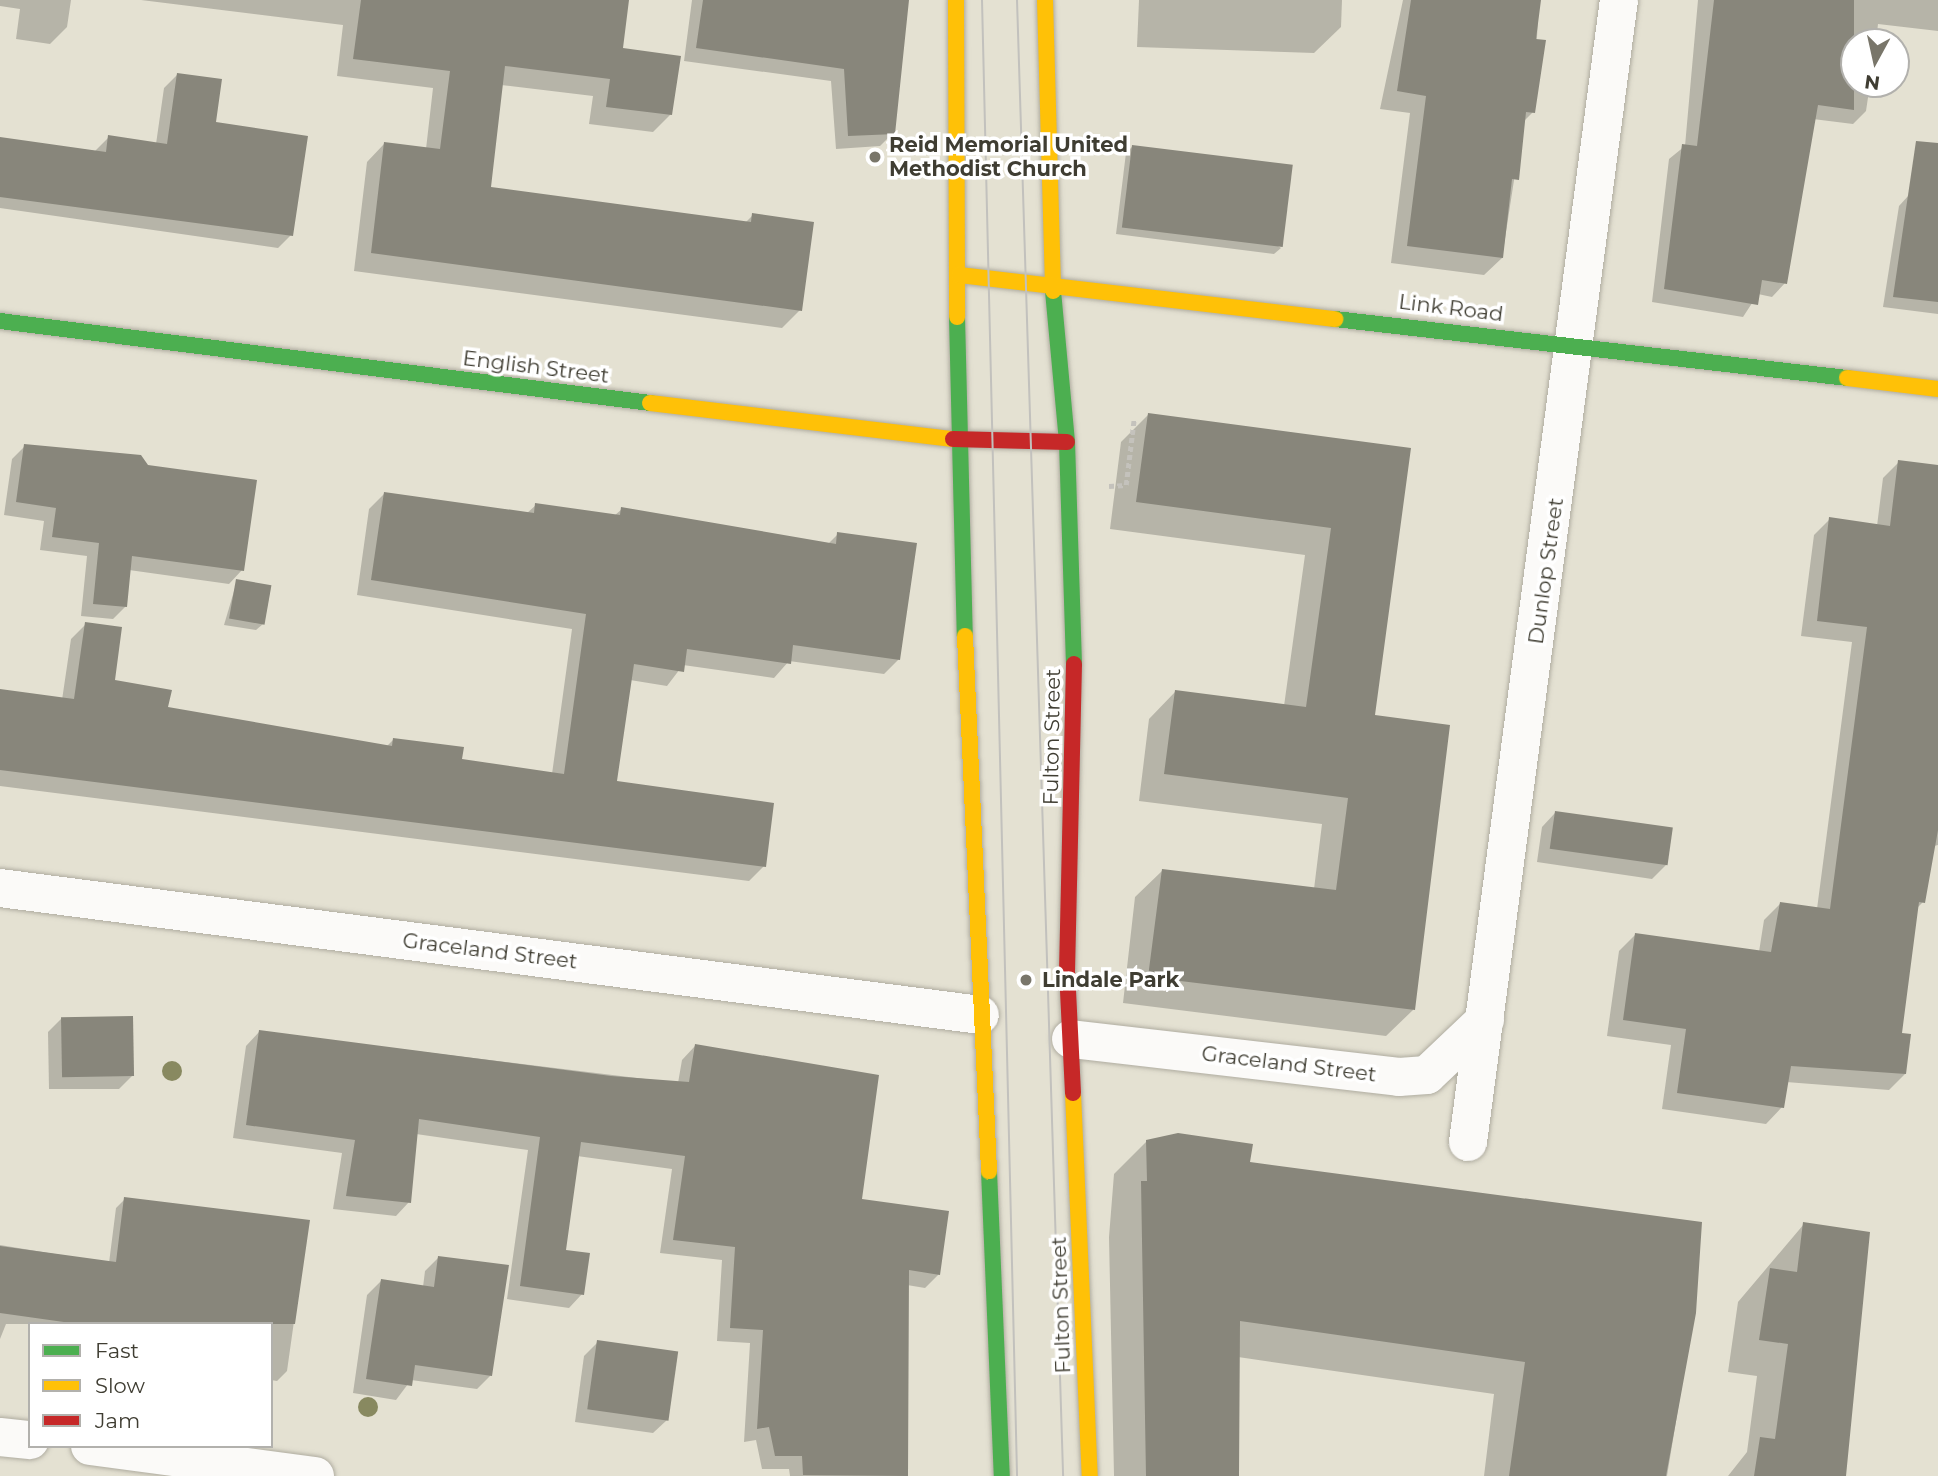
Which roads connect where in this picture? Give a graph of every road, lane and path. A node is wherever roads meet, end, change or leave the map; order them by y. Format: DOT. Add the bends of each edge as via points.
graph roads {
  1 [pos="956,0"];
  2 [pos="1045,0"];
  3 [pos="1619,0"];
  4 [pos="959,275"];
  5 [pos="1052,282"];
  6 [pos="0,321"];
  7 [pos="1576,344"];
  8 [pos="1938,389"];
  9 [pos="1134,419"];
  10 [pos="957,441"];
  11 [pos="1067,442"];
  12 [pos="1126,485"];
  13 [pos="0,888"];
  14 [pos="980,1015"];
  15 [pos="1485,1020"];
  16 [pos="1071,1039"];
  17 [pos="1468,1142"];
  18 [pos="0,1437"];
  19 [pos="28,1440"];
  20 [pos="105,1448"];
  21 [pos="315,1476"];
  22 [pos="1002,1476"];
  23 [pos="1090,1476"];
  1 -- 4 [label="main road"];
  2 -- 5 [label="main road, Fulton Street"];
  3 -- 7 [label="street, Dunlop Street"];
  4 -- 5 [label="main road, Link Road"];
  4 -- 10 [label="main road"];
  5 -- 7 [label="main road, Link Road"];
  5 -- 11 [label="main road, Fulton Street"];
  6 -- 10 [label="main road, English Street"];
  7 -- 8 [label="main road, Link Road"];
  7 -- 15 [label="street, Dunlop Street"];
  9 -- 12 [label="path"];
  10 -- 11 [label="main road, English Street"];
  10 -- 14 [label="main road"];
  11 -- 16 [label="main road, Fulton Street" via="1075,692"];
  13 -- 14 [label="street, Graceland Street"];
  14 -- 22 [label="main road"];
  15 -- 16 [label="street, Graceland Street" via="1427,1075 1399,1077"];
  15 -- 17 [label="street, Dunlop Street"];
  16 -- 23 [label="main road, Fulton Street"];
  18 -- 19 [label="street"];
  20 -- 21 [label="street"];
}
